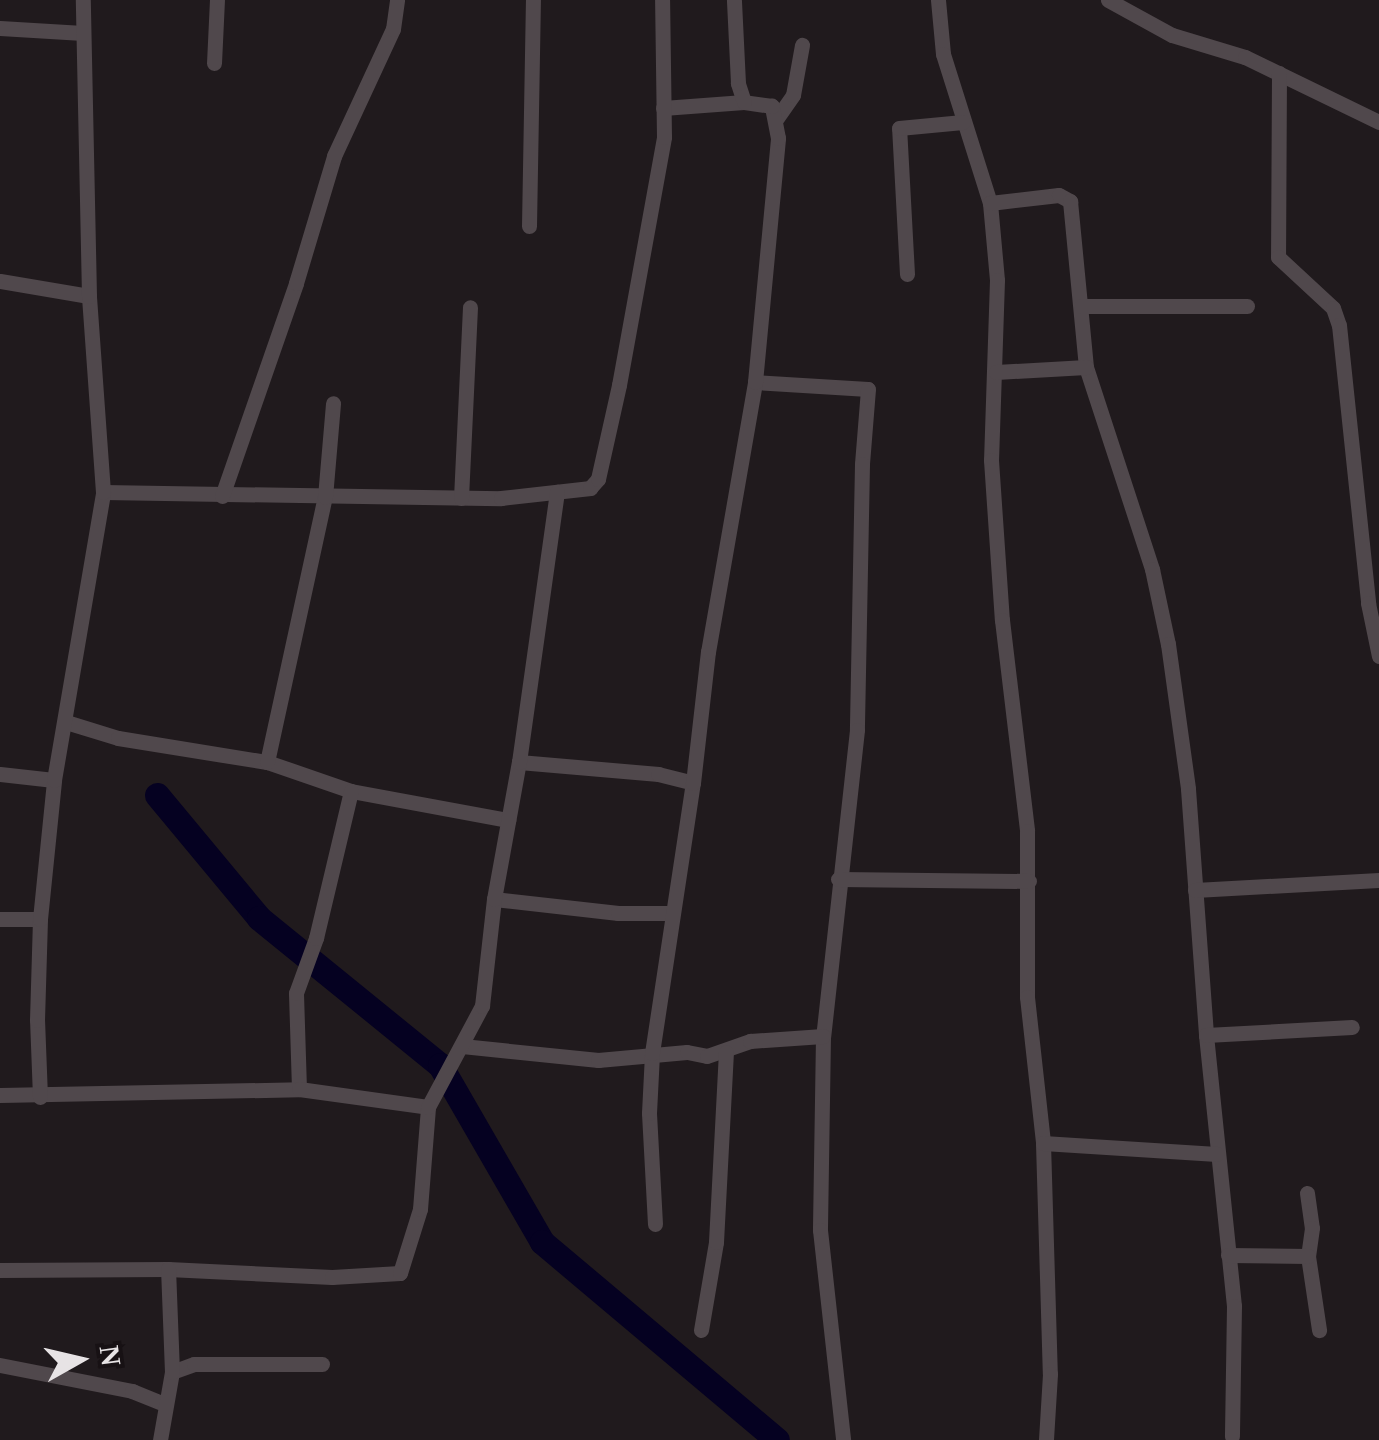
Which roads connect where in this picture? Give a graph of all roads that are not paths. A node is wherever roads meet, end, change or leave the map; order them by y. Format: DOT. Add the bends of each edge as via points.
graph roads {
  1 [pos="83,0"];
  2 [pos="217,0"];
  3 [pos="397,0"];
  4 [pos="533,0"];
  5 [pos="662,0"];
  6 [pos="734,0"];
  7 [pos="938,0"];
  8 [pos="1108,0"];
  9 [pos="0,28"];
  10 [pos="83,33"];
  11 [pos="802,45"];
  12 [pos="214,63"];
  13 [pos="1279,73"];
  14 [pos="744,102"];
  15 [pos="663,108"];
  16 [pos="777,118"];
  17 [pos="963,122"];
  18 [pos="1379,122"];
  19 [pos="990,203"];
  20 [pos="529,226"];
  21 [pos="907,274"];
  22 [pos="0,282"];
  23 [pos="89,296"];
  24 [pos="1082,306"];
  25 [pos="1247,306"];
  26 [pos="470,307"];
  27 [pos="1086,367"];
  28 [pos="996,372"];
  29 [pos="755,382"];
  30 [pos="333,403"];
  31 [pos="102,492"];
  32 [pos="557,492"];
  33 [pos="222,496"];
  34 [pos="325,497"];
  35 [pos="461,498"];
  36 [pos="1379,656"];
  37 [pos="66,722"];
  38 [pos="267,762"];
  39 [pos="519,762"];
  40 [pos="0,774"];
  41 [pos="54,780"];
  42 [pos="694,782"];
  43 [pos="351,791"];
  44 [pos="508,820"];
  45 [pos="838,878"];
  46 [pos="1379,880"];
  47 [pos="1029,882"];
  48 [pos="1195,890"];
  49 [pos="494,900"];
  50 [pos="671,913"];
  51 [pos="0,919"];
  52 [pos="40,920"];
  53 [pos="1352,1027"];
  54 [pos="1206,1035"];
  55 [pos="823,1036"];
  56 [pos="462,1046"];
  57 [pos="726,1052"];
  58 [pos="652,1053"];
  59 [pos="299,1089"];
  60 [pos="0,1095"];
  61 [pos="40,1097"];
  62 [pos="428,1107"];
  63 [pos="1043,1143"];
  64 [pos="1217,1154"];
  65 [pos="1307,1193"];
  66 [pos="654,1224"];
  67 [pos="1228,1255"];
  68 [pos="1308,1256"];
  69 [pos="168,1268"];
  70 [pos="0,1270"];
  71 [pos="701,1330"];
  72 [pos="1319,1330"];
  73 [pos="0,1364"];
  74 [pos="322,1364"];
  75 [pos="172,1372"];
  76 [pos="165,1404"];
  77 [pos="1232,1436"];
  78 [pos="160,1440"];
  79 [pos="843,1440"];
  80 [pos="1046,1440"];
  1 -- 10 [label="street"];
  2 -- 12 [label="street"];
  3 -- 33 [label="street" via="393,30 334,156"];
  4 -- 20 [label="street"];
  5 -- 15 [label="street"];
  6 -- 14 [label="street"];
  7 -- 17 [label="street" via="942,54"];
  8 -- 13 [label="street" via="1172,35"];
  9 -- 10 [label="street"];
  10 -- 23 [label="street"];
  11 -- 16 [label="street" via="794,95"];
  13 -- 18 [label="street"];
  13 -- 36 [label="street" via="1278,257 1333,308 1339,326"];
  14 -- 15 [label="street"];
  14 -- 16 [label="street" via="772,106"];
  15 -- 32 [label="street" via="661,154 598,478 590,488"];
  16 -- 29 [label="street"];
  17 -- 19 [label="street"];
  17 -- 21 [label="street" via="899,128"];
  19 -- 24 [label="street" via="1059,195 1070,201"];
  19 -- 28 [label="street"];
  22 -- 23 [label="street"];
  23 -- 31 [label="street"];
  24 -- 25 [label="street"];
  24 -- 27 [label="street"];
  26 -- 35 [label="street"];
  27 -- 28 [label="street"];
  27 -- 48 [label="street" via="1160,606 1188,789"];
  28 -- 47 [label="street" via="994,532"];
  29 -- 42 [label="street" via="708,652"];
  29 -- 45 [label="street" via="868,389 857,730"];
  30 -- 34 [label="street"];
  31 -- 33 [label="street"];
  31 -- 37 [label="street"];
  32 -- 35 [label="street"];
  32 -- 39 [label="street"];
  33 -- 34 [label="street"];
  34 -- 35 [label="street"];
  34 -- 38 [label="street"];
  37 -- 38 [label="street" via="118,738"];
  37 -- 41 [label="street"];
  38 -- 43 [label="street"];
  39 -- 42 [label="street"];
  39 -- 44 [label="street"];
  40 -- 41 [label="street"];
  41 -- 52 [label="street"];
  42 -- 50 [label="street"];
  43 -- 44 [label="street"];
  43 -- 59 [label="street" via="296,994"];
  44 -- 49 [label="street"];
  45 -- 47 [label="street"];
  45 -- 55 [label="street"];
  46 -- 48 [label="street"];
  47 -- 63 [label="street" via="1026,997"];
  48 -- 54 [label="street"];
  49 -- 50 [label="street"];
  49 -- 56 [label="street" via="482,1006"];
  50 -- 58 [label="street"];
  51 -- 52 [label="street"];
  52 -- 61 [label="street"];
  53 -- 54 [label="street"];
  54 -- 64 [label="street"];
  55 -- 57 [label="street" via="750,1041"];
  55 -- 79 [label="street" via="820,1230"];
  56 -- 58 [label="street" via="598,1060"];
  56 -- 62 [label="street"];
  57 -- 58 [label="street"];
  57 -- 71 [label="street" via="716,1242"];
  58 -- 66 [label="street"];
  59 -- 61 [label="street"];
  59 -- 62 [label="street"];
  60 -- 61 [label="street"];
  62 -- 69 [label="street" via="420,1208 400,1273 332,1277"];
  63 -- 64 [label="street"];
  63 -- 80 [label="street"];
  64 -- 67 [label="street"];
  65 -- 68 [label="street"];
  67 -- 68 [label="street"];
  67 -- 77 [label="street"];
  68 -- 72 [label="street"];
  69 -- 70 [label="street"];
  69 -- 75 [label="street"];
  73 -- 76 [label="street"];
  74 -- 75 [label="street" via="194,1364"];
  75 -- 76 [label="street"];
  76 -- 78 [label="street"];
}
